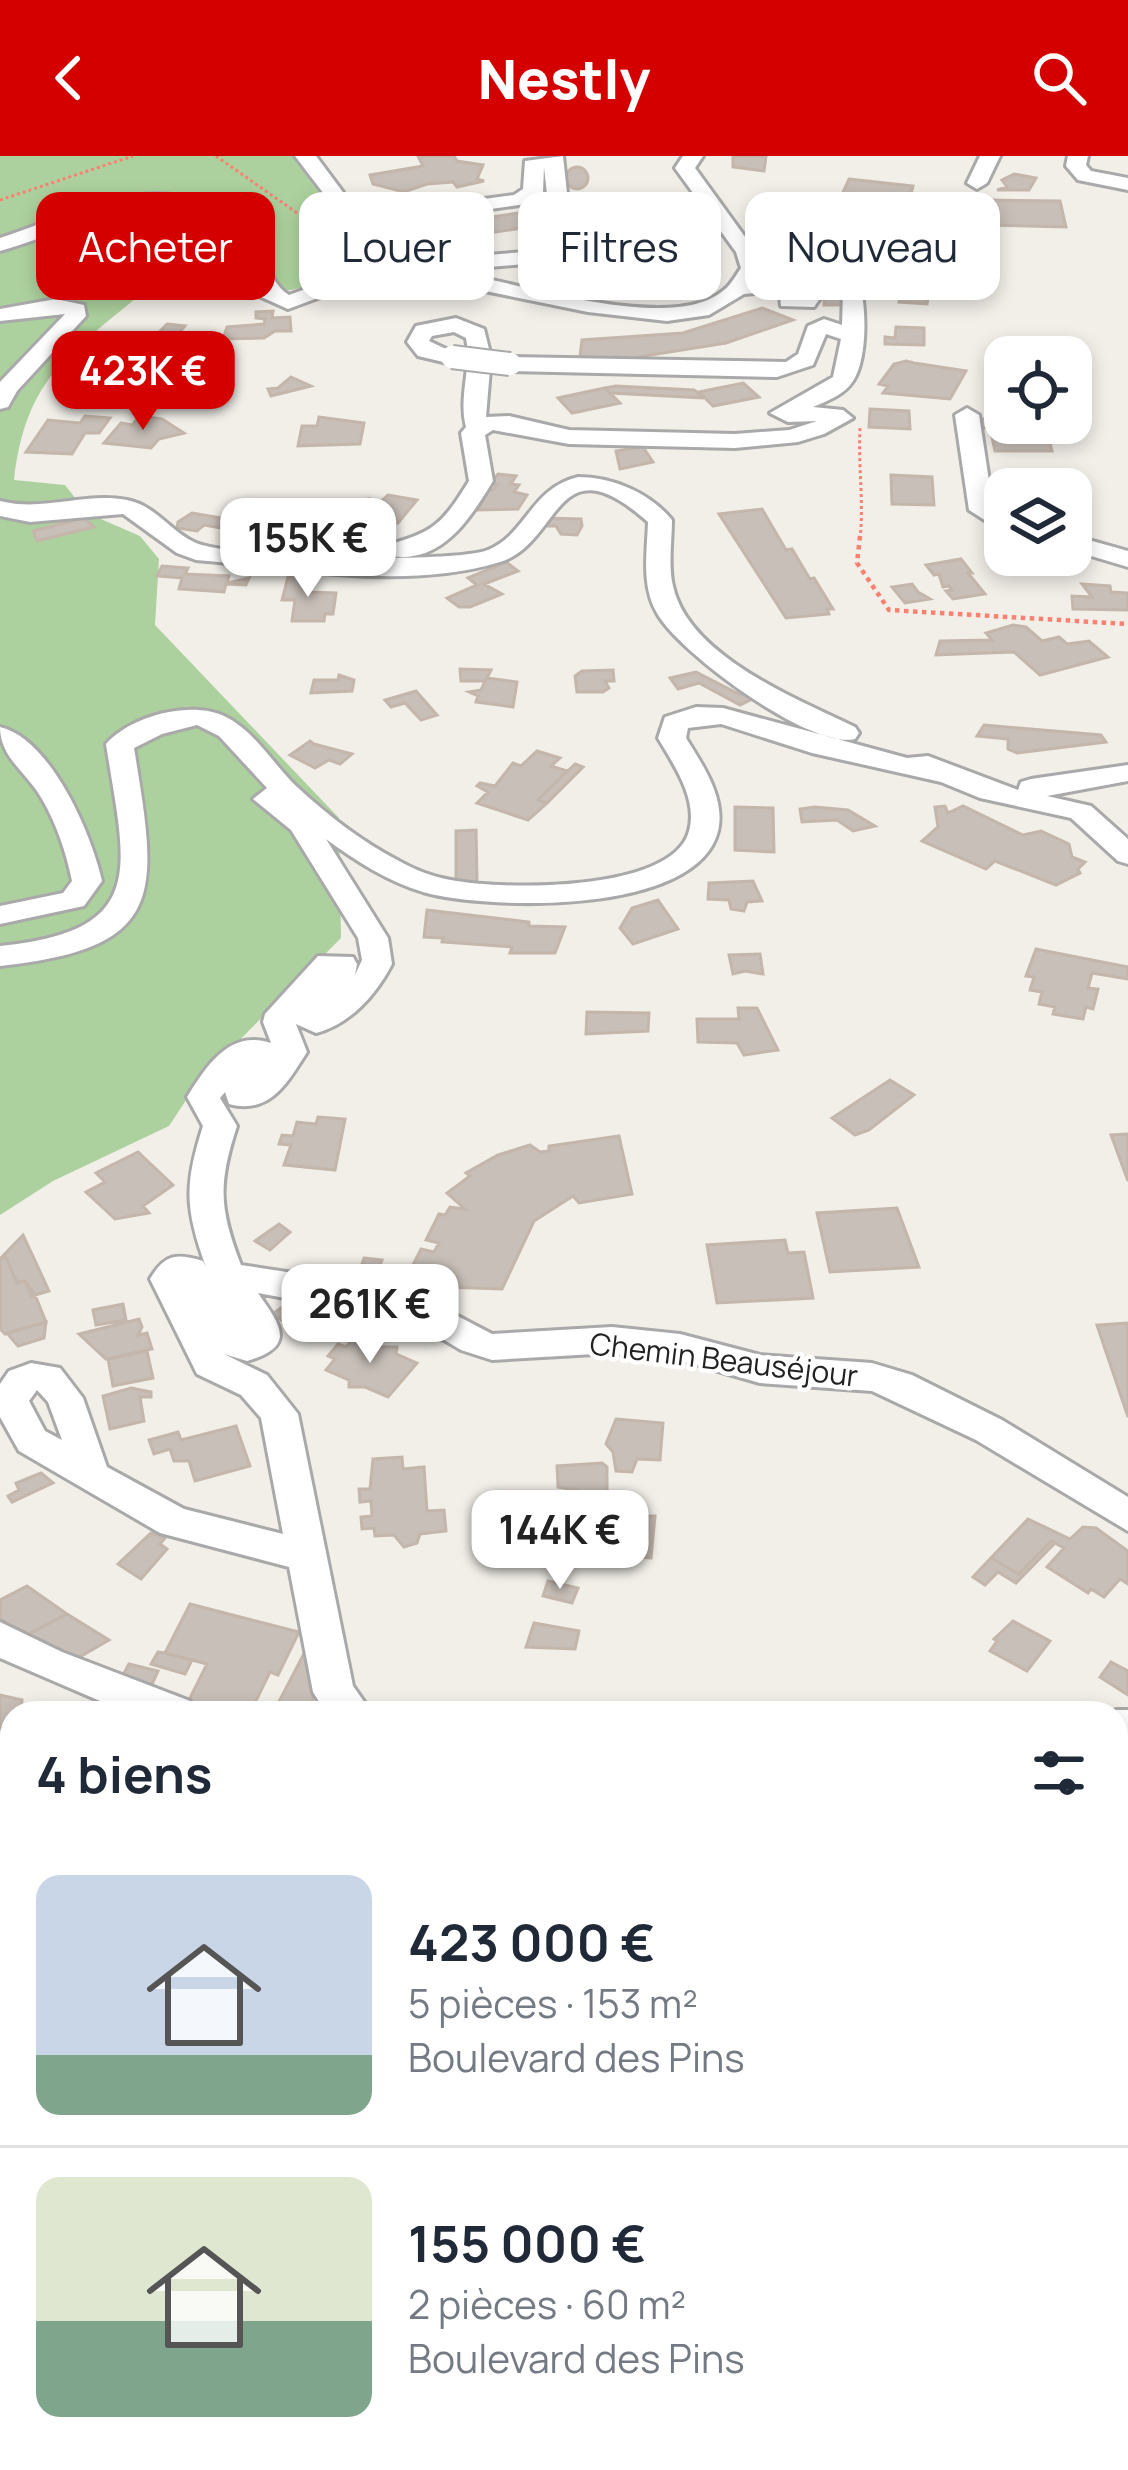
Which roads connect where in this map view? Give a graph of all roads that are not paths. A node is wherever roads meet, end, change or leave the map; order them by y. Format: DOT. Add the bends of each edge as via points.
graph roads {
  1 [pos="304,156"];
  2 [pos="553,156"];
  3 [pos="693,156"];
  4 [pos="990,156"];
  5 [pos="1078,156"];
  6 [pos="977,183"];
  7 [pos="1128,184"];
  8 [pos="0,244"];
  9 [pos="737,288"];
  10 [pos="288,302"];
  11 [pos="0,315"];
  12 [pos="852,336"];
  13 [pos="0,401"];
  14 [pos="967,415"];
  15 [pos="477,427"];
  16 [pos="0,508"];
  17 [pos="984,512"];
  18 [pos="1092,548"];
  19 [pos="1128,559"];
  20 [pos="341,561"];
  21 [pos="0,735"];
  22 [pos="1128,773"];
  23 [pos="948,777"];
  24 [pos="285,790"];
  25 [pos="1128,855"];
  26 [pos="0,915"];
  27 [pos="0,956"];
  28 [pos="227,1276"];
  29 [pos="90,1473"];
  30 [pos="1128,1516"];
  31 [pos="308,1556"];
  32 [pos="0,1639"];
  33 [pos="144,1701"];
  34 [pos="341,1701"];
  1 -- 2 [label="street" via="344,207 391,215 519,200 533,192 532,165"];
  2 -- 10 [label="street" via="557,194 586,226 609,223 598,205 620,205 630,237 538,257 374,270"];
  3 -- 9 [label="street" via="685,168 746,252 751,268"];
  4 -- 6 [label="street"];
  5 -- 7 [label="street" via="1085,176"];
  8 -- 10 [label="street" via="143,200 184,200 240,235 260,256 267,291"];
  9 -- 10 [label="street" via="697,309 660,312 582,308 458,278 414,277 333,301"];
  9 -- 12 [label="street" via="759,288 775,266 762,241 779,238 790,264 789,301 806,302 827,273 812,238 830,236 854,292"];
  11 -- 13 [label="street" via="56,305 76,310"];
  12 -- 15 [label="street" via="843,380 781,413 842,418 748,441 580,440 507,423"];
  12 -- 15 [label="street, bridge" via="824,326 812,356 777,370 509,364 452,357 426,351 418,342 424,331 456,325 476,334 481,345 474,394"];
  14 -- 17 [label="street"];
  15 -- 20 [label="street" via="481,481 451,530 421,547 349,553"];
  16 -- 20 [label="street" via="29,516 126,507 196,552"];
  18 -- 19 [label="street"];
  20 -- 23 [label="street" via="481,560 508,550 563,489 602,487 660,520 664,602 718,665 785,706"];
  21 -- 26 [label="street" via="47,788 83,854 87,880 73,900"];
  22 -- 23 [label="street" via="1046,788"];
  23 -- 24 [label="street" via="723,716 683,718 672,738 703,791 706,813 695,851 651,879 554,894 456,890 409,877"];
  23 -- 25 [label="street" via="1081,812"];
  24 -- 27 [label="street" via="210,718 171,717 120,744 136,885 127,910 65,948"];
  24 -- 28 [label="street" via="267,799 302,824 377,957 335,1014 316,1023 305,1016 342,964 314,974 281,1014 291,1052 263,1090 241,1096 264,1058 250,1047 205,1093 220,1126 202,1197"];
  28 -- 30 [label="street, Chemin Beauséjour" via="417,1310 478,1345 612,1340 760,1369 872,1377 989,1430"];
  28 -- 31 [label="street" via="263,1328 255,1346 227,1337 190,1270 177,1267 168,1280 202,1353 254,1385 278,1414"];
  29 -- 31 [label="street" via="174,1522"];
  31 -- 34 [label="street"];
  32 -- 33 [label="street"];
}
